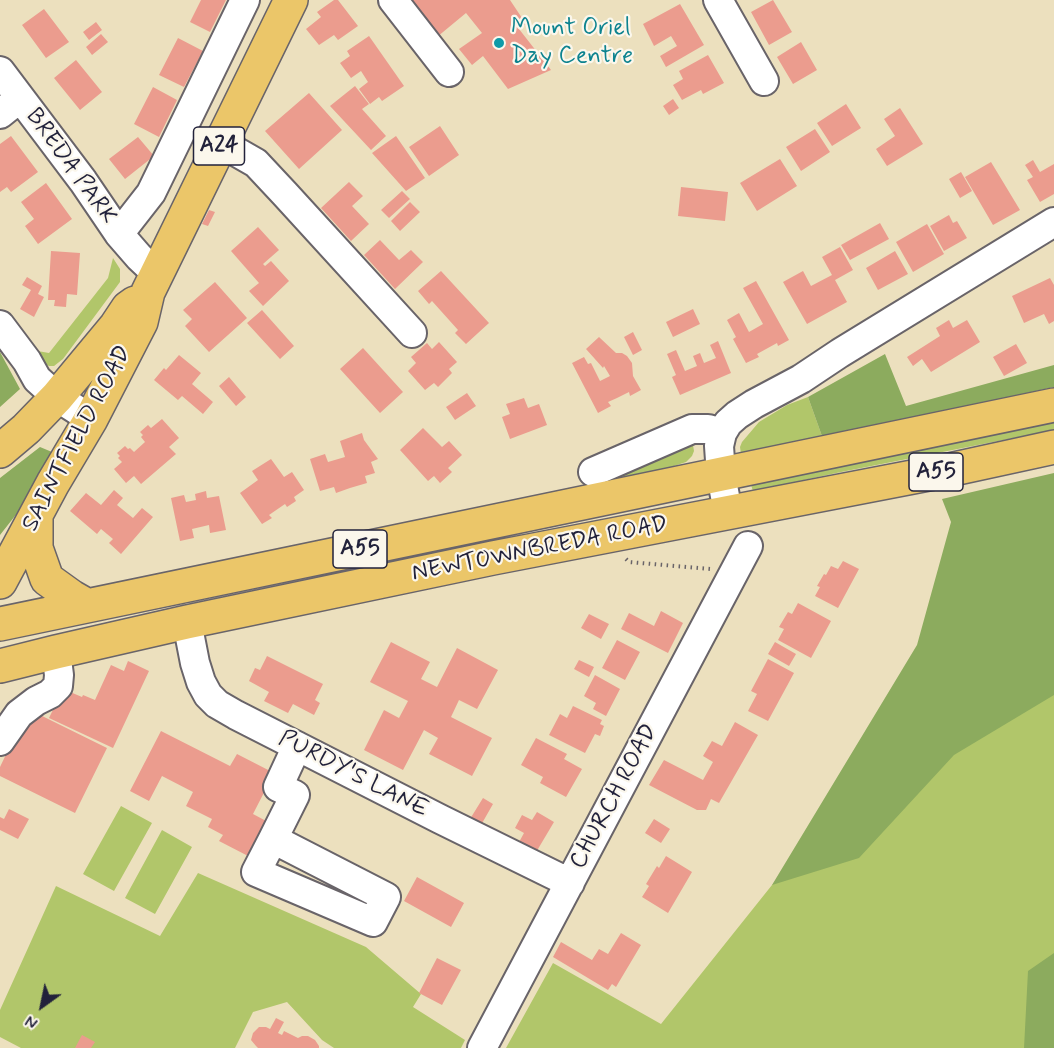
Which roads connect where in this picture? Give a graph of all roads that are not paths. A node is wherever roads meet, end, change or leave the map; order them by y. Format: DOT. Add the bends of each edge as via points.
graph roads {
  1 [pos="245,0"];
  2 [pos="393,0"];
  3 [pos="718,0"];
  4 [pos="282,4"];
  5 [pos="0,71"];
  6 [pos="449,72"];
  7 [pos="764,81"];
  8 [pos="10,106"];
  9 [pos="221,143"];
  10 [pos="1054,222"];
  11 [pos="119,234"];
  12 [pos="152,283"];
  13 [pos="0,325"];
  14 [pos="412,333"];
  15 [pos="57,397"];
  16 [pos="1054,405"];
  17 [pos="91,419"];
  18 [pos="722,433"];
  19 [pos="1054,447"];
  20 [pos="0,451"];
  21 [pos="593,472"];
  22 [pos="721,475"];
  23 [pos="728,512"];
  24 [pos="36,516"];
  25 [pos="748,546"];
  26 [pos="0,582"];
  27 [pos="86,606"];
  28 [pos="187,622"];
  29 [pos="0,624"];
  30 [pos="56,652"];
  31 [pos="0,666"];
  32 [pos="0,741"];
  33 [pos="297,746"];
  34 [pos="273,839"];
  35 [pos="570,883"];
  36 [pos="482,1048"];
  1 -- 11 [label="street, BREDA PARK" via="151,193"];
  2 -- 6 [label="street"];
  3 -- 7 [label="street"];
  4 -- 9 [label="highway, SAINTFIELD ROAD / A24"];
  5 -- 8 [label="street, BREDA PARK"];
  8 -- 11 [label="street, BREDA PARK" via="82,181"];
  9 -- 12 [label="highway, SAINTFIELD ROAD / A24"];
  9 -- 14 [label="street" via="256,163"];
  10 -- 18 [label="street" via="801,379 754,404 728,423"];
  11 -- 12 [label="street, BREDA PARK" via="139,257"];
  12 -- 15 [label="highway, SAINTFIELD ROAD / A24"];
  12 -- 17 [label="highway, SAINTFIELD ROAD / A24" via="141,322"];
  13 -- 15 [label="street" via="37,379"];
  15 -- 17 [label="street"];
  15 -- 20 [label="highway, SAINTFIELD ROAD / A24"];
  16 -- 22 [label="highway, A55"];
  17 -- 24 [label="highway, SAINTFIELD ROAD / A24"];
  18 -- 21 [label="street" via="692,429"];
  18 -- 22 [label="street"];
  19 -- 23 [label="highway, A55"];
  22 -- 23 [label="street"];
  22 -- 27 [label="highway, NEWTOWNBREDA ROAD / A55"];
  23 -- 28 [label="highway, NEWTOWNBREDA ROAD / A55"];
  24 -- 26 [label="highway, SAINTFIELD ROAD / A24"];
  24 -- 27 [label="highway" via="36,548 47,579"];
  25 -- 35 [label="street, CHURCH ROAD"];
  27 -- 29 [label="highway, NEWTOWNBREDA ROAD / A55"];
  28 -- 30 [label="highway, NEWTOWNBREDA ROAD / A55"];
  28 -- 33 [label="street, PURDY'S LANE" via="195,663 208,695 236,715"];
  30 -- 31 [label="highway, NEWTOWNBREDA ROAD / A55"];
  30 -- 32 [label="street" via="58,686 19,714"];
  33 -- 34 [label="street" via="278,787 295,795"];
  33 -- 35 [label="street, PURDY'S LANE"];
  35 -- 36 [label="street, CHURCH ROAD"];
}
